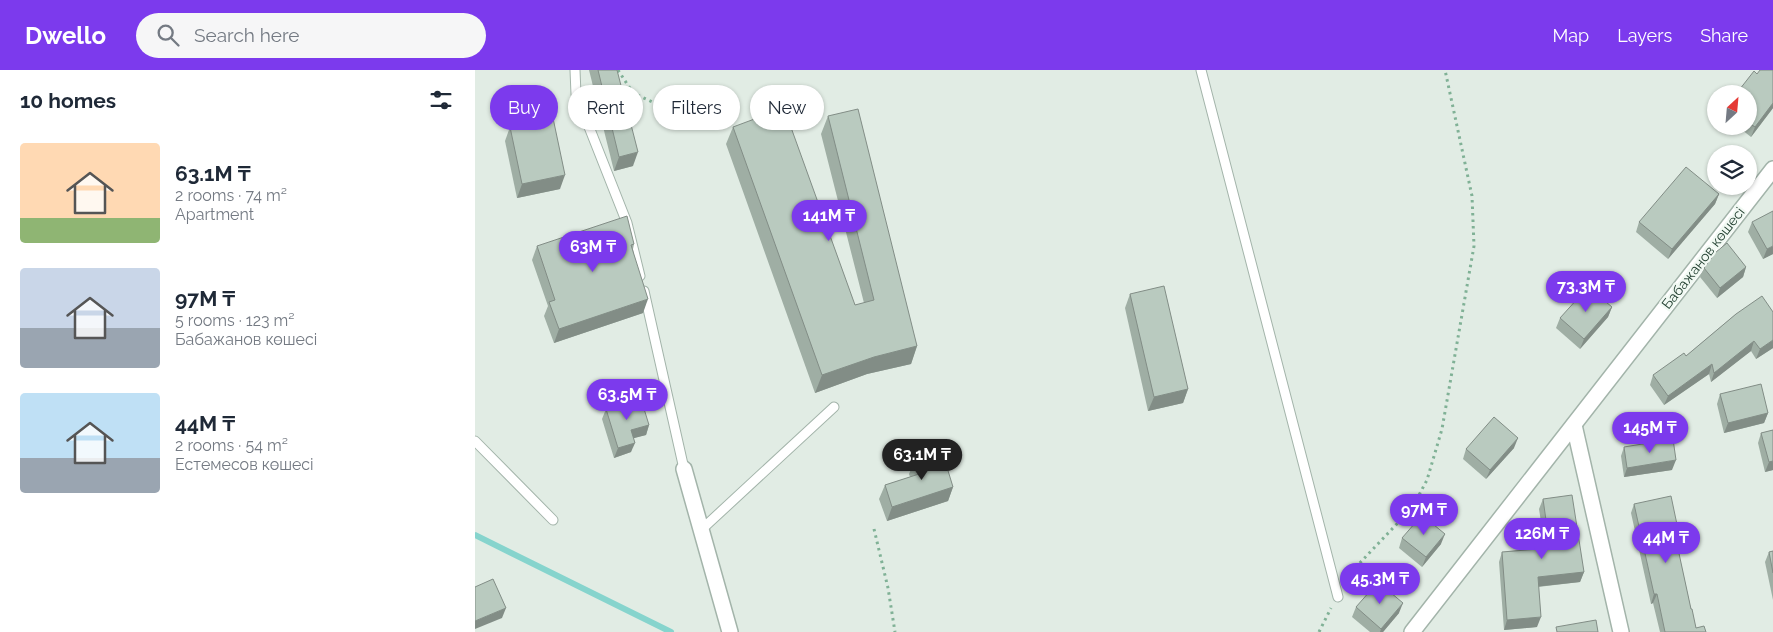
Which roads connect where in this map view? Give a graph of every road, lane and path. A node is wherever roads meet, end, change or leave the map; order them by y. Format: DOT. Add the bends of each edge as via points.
graph roads {
  1 [pos="575,70"];
  2 [pos="618,70"];
  3 [pos="1201,70"];
  4 [pos="1445,70"];
  5 [pos="653,102"];
  6 [pos="1773,169"];
  7 [pos="834,407"];
  8 [pos="1574,425"];
  9 [pos="475,441"];
  10 [pos="684,469"];
  11 [pos="553,520"];
  12 [pos="874,529"];
  13 [pos="701,530"];
  14 [pos="1338,596"];
  15 [pos="730,632"];
  16 [pos="895,632"];
  17 [pos="1319,632"];
  18 [pos="1412,632"];
  19 [pos="1621,632"];
  1 -- 10 [label="lane" via="576,94 627,222"];
  2 -- 5 [label="path" via="633,93"];
  3 -- 14 [label="lane"];
  4 -- 14 [label="path" via="1472,196 1473,246 1442,429 1427,480 1412,508 1355,568"];
  6 -- 8 [label="street, Бабажанов көшесі"];
  7 -- 13 [label="lane"];
  8 -- 18 [label="street, Бабажанов көшесі"];
  8 -- 19 [label="street"];
  9 -- 11 [label="lane"];
  10 -- 13 [label="street"];
  12 -- 16 [label="path"];
  13 -- 15 [label="street"];
  14 -- 17 [label="path"];
}
